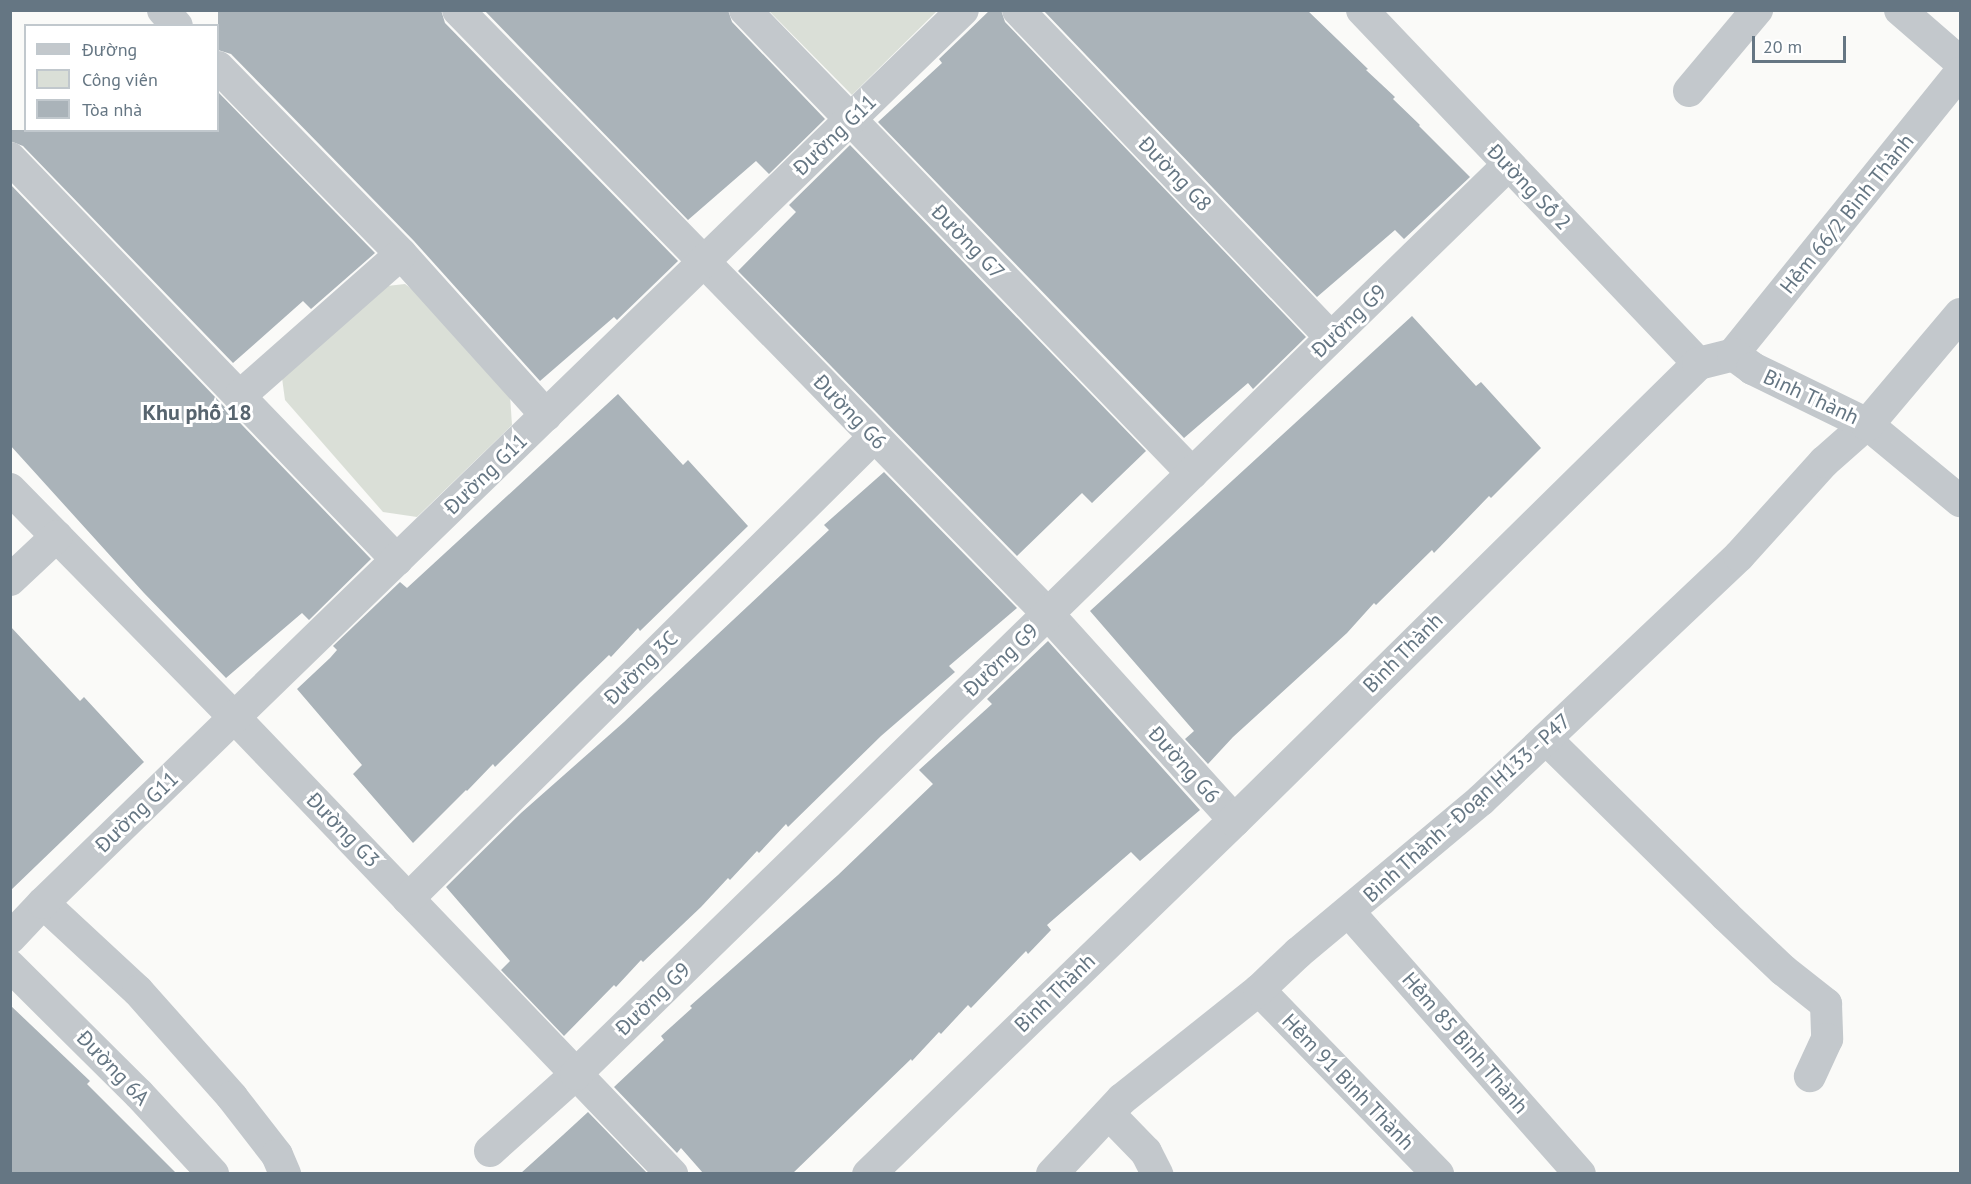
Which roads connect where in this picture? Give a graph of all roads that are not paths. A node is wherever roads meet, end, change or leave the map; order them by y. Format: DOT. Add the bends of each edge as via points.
graph roads {
  1 [pos="163,10"];
  2 [pos="458,10"];
  3 [pos="745,10"];
  4 [pos="963,10"];
  5 [pos="1018,10"];
  6 [pos="1362,10"];
  7 [pos="1757,10"];
  8 [pos="1900,10"];
  9 [pos="175,24"];
  10 [pos="1960,62"];
  11 [pos="219,68"];
  12 [pos="1960,73"];
  13 [pos="1689,92"];
  14 [pos="850,120"];
  15 [pos="10,158"];
  16 [pos="1508,165"];
  17 [pos="401,254"];
  18 [pos="703,262"];
  19 [pos="1960,315"];
  20 [pos="1331,338"];
  21 [pos="1732,354"];
  22 [pos="1698,363"];
  23 [pos="241,395"];
  24 [pos="546,415"];
  25 [pos="1867,424"];
  26 [pos="874,437"];
  27 [pos="1192,474"];
  28 [pos="10,489"];
  29 [pos="1960,501"];
  30 [pos="57,536"];
  31 [pos="397,560"];
  32 [pos="10,580"];
  33 [pos="1048,614"];
  34 [pos="235,718"];
  35 [pos="1546,739"];
  36 [pos="1234,820"];
  37 [pos="408,899"];
  38 [pos="43,903"];
  39 [pos="1349,912"];
  40 [pos="10,938"];
  41 [pos="10,966"];
  42 [pos="1259,990"];
  43 [pos="576,1074"];
  44 [pos="1810,1076"];
  45 [pos="1108,1114"];
  46 [pos="490,1150"];
  47 [pos="213,1173"];
  48 [pos="285,1173"];
  49 [pos="672,1173"];
  50 [pos="868,1173"];
  51 [pos="1052,1173"];
  52 [pos="1157,1173"];
  53 [pos="1438,1173"];
  54 [pos="1580,1173"];
  1 -- 9 [label="street"];
  2 -- 18 [label="street, Đường G6"];
  3 -- 14 [label="street, Đường G7"];
  4 -- 14 [label="street, Đường G11"];
  5 -- 20 [label="street, Đường G8"];
  6 -- 16 [label="street, Đường Số 2"];
  7 -- 13 [label="street"];
  8 -- 10 [label="street"];
  11 -- 17 [label="street"];
  12 -- 21 [label="street, Hẻm 66/2 Bình Thành"];
  14 -- 18 [label="street, Đường G11"];
  14 -- 27 [label="street, Đường G7"];
  15 -- 23 [label="street"];
  16 -- 20 [label="street, Đường G9"];
  16 -- 22 [label="street, Đường Số 2"];
  17 -- 23 [label="street"];
  17 -- 24 [label="street"];
  18 -- 24 [label="street, Đường G11"];
  18 -- 26 [label="street, Đường G6"];
  19 -- 25 [label="street, Bình Thành"];
  20 -- 27 [label="street, Đường G9"];
  21 -- 22 [label="street, Bình Thành"];
  21 -- 25 [label="street, Bình Thành" via="1752,368"];
  22 -- 36 [label="street, Bình Thành"];
  23 -- 31 [label="street"];
  24 -- 31 [label="street, Đường G11"];
  25 -- 29 [label="street"];
  25 -- 35 [label="street, Bình Thành - Đoạn H133 - P47" via="1824,462 1739,556"];
  26 -- 33 [label="street, Đường G6"];
  26 -- 37 [label="street, Đường 3C"];
  27 -- 33 [label="street, Đường G9"];
  28 -- 30 [label="street, Đường G3"];
  30 -- 32 [label="street"];
  30 -- 34 [label="street, Đường G3"];
  31 -- 34 [label="street, Đường G11"];
  33 -- 36 [label="street, Đường G6"];
  33 -- 43 [label="street, Đường G9"];
  34 -- 37 [label="street, Đường G3"];
  34 -- 38 [label="street, Đường G11"];
  35 -- 39 [label="street, Bình Thành - Đoạn H133 - P47"];
  35 -- 44 [label="street" via="1726,916 1826,1004 1827,1039"];
  36 -- 50 [label="street, Bình Thành"];
  37 -- 43 [label="street, Đường G3"];
  38 -- 40 [label="street, Đường G11"];
  38 -- 48 [label="street" via="138,991 232,1097 277,1155"];
  39 -- 42 [label="street, Bình Thành - Đoạn H133 - P47"];
  39 -- 54 [label="street, Hẻm 85 Bình Thành"];
  41 -- 47 [label="street, Đường 6A"];
  42 -- 45 [label="street, Bình Thành - Đoạn H133 - P47"];
  42 -- 53 [label="street, Hẻm 91 Bình Thành"];
  43 -- 46 [label="street, Đường G9"];
  43 -- 49 [label="street, Đường G3"];
  45 -- 51 [label="street, Bình Thành - Đoạn H133 - P47"];
  45 -- 52 [label="street" via="1146,1152"];
}
